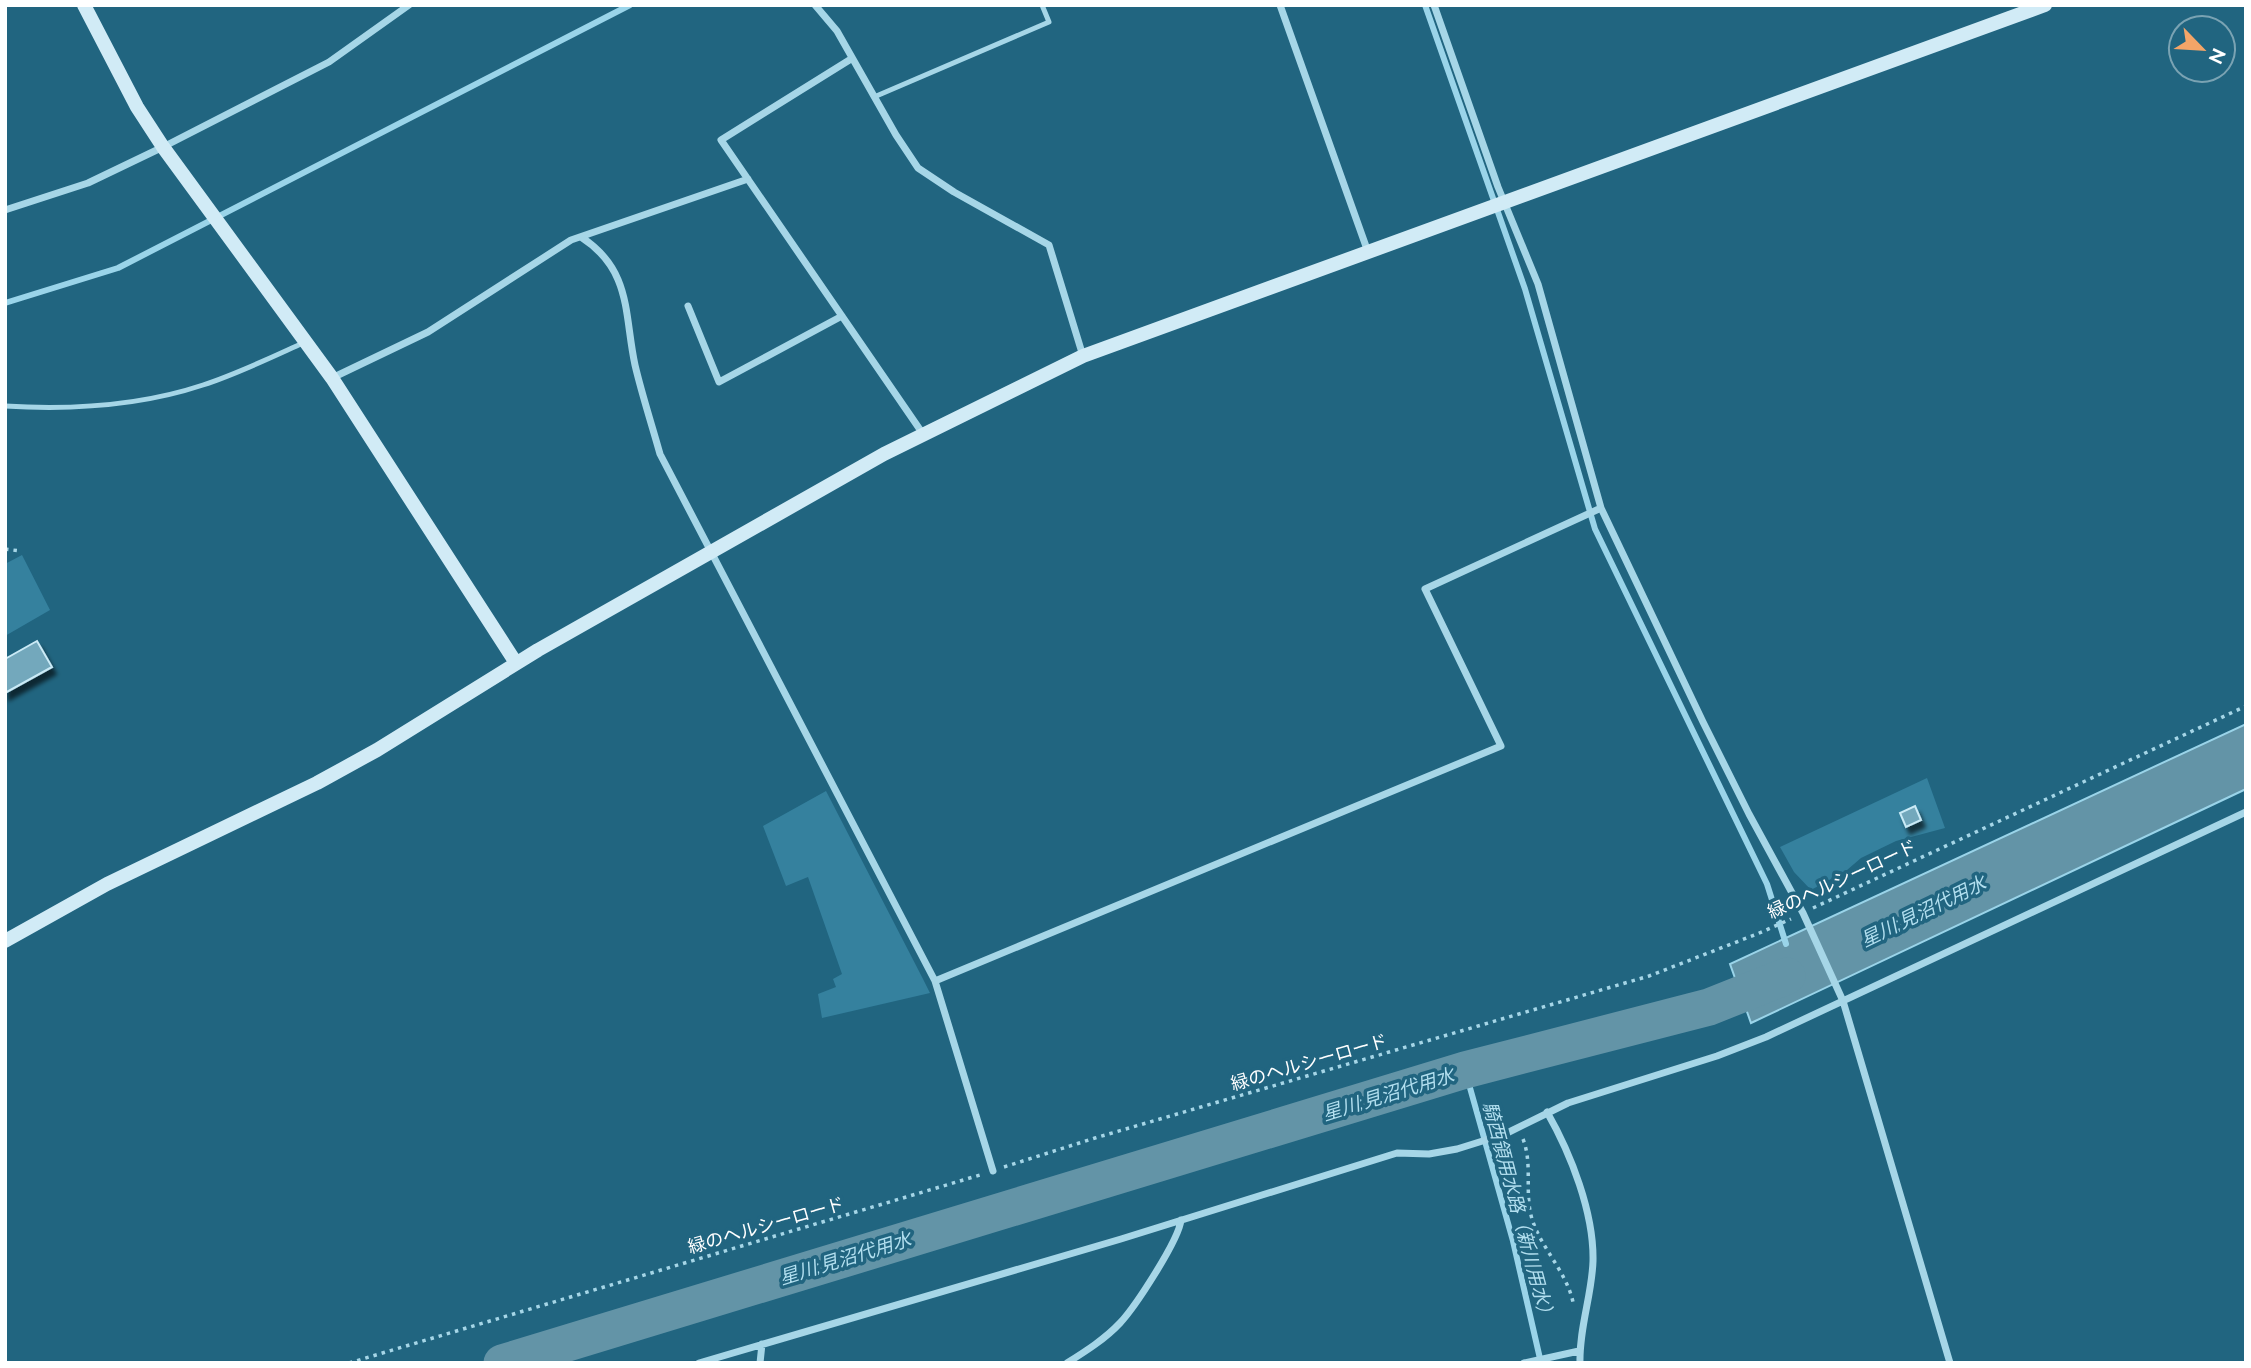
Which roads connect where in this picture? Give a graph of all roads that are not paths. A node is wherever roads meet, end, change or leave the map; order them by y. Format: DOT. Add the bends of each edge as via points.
graph roads {
  1 [pos="84,5"];
  2 [pos="409,5"];
  3 [pos="815,5"];
  4 [pos="1042,5"];
  5 [pos="1280,5"];
  6 [pos="1434,5"];
  7 [pos="2045,5"];
  8 [pos="851,59"];
  9 [pos="874,97"];
  10 [pos="163,146"];
  11 [pos="748,179"];
  12 [pos="1505,203"];
  13 [pos="5,210"];
  14 [pos="581,237"];
  15 [pos="1368,253"];
  16 [pos="688,306"];
  17 [pos="842,316"];
  18 [pos="306,342"];
  19 [pos="1083,356"];
  20 [pos="332,378"];
  21 [pos="5,406"];
  22 [pos="924,434"];
  23 [pos="1601,508"];
  24 [pos="712,553"];
  25 [pos="516,663"];
  26 [pos="2246,812"];
  27 [pos="5,941"];
  28 [pos="935,981"];
  29 [pos="1843,1002"];
  30 [pos="1548,1112"];
  31 [pos="993,1171"];
  32 [pos="1181,1220"];
  33 [pos="762,1344"];
  34 [pos="1580,1350"];
  35 [pos="1526,1362"];
  36 [pos="699,1363"];
  37 [pos="760,1363"];
  38 [pos="1068,1363"];
  39 [pos="1580,1363"];
  40 [pos="1950,1363"];
  1 -- 10 [label="street" via="137,107"];
  2 -- 10 [label="street" via="329,62"];
  3 -- 8 [label="street" via="837,31"];
  4 -- 9 [label="lane" via="1049,22"];
  5 -- 15 [label="street"];
  6 -- 12 [label="street"];
  7 -- 12 [label="street"];
  8 -- 9 [label="street"];
  8 -- 11 [label="street" via="722,140"];
  9 -- 19 [label="street" via="918,168 1049,245"];
  10 -- 13 [label="street" via="88,183"];
  10 -- 18 [label="street"];
  11 -- 14 [label="street"];
  11 -- 17 [label="street"];
  12 -- 15 [label="street"];
  12 -- 23 [label="street" via="1538,284"];
  14 -- 20 [label="street" via="428,332"];
  14 -- 24 [label="street" via="598,247 617,275 629,314 635,365 660,454"];
  15 -- 19 [label="street"];
  16 -- 17 [label="street" via="719,382"];
  17 -- 22 [label="street"];
  18 -- 20 [label="street"];
  18 -- 21 [label="lane" via="204,385 155,398 55,408"];
  19 -- 22 [label="street"];
  20 -- 25 [label="street"];
  22 -- 24 [label="street"];
  23 -- 28 [label="street" via="1425,589 1501,746"];
  23 -- 29 [label="street"];
  24 -- 25 [label="street"];
  24 -- 28 [label="street"];
  25 -- 27 [label="street" via="317,783 107,884"];
  26 -- 29 [label="street"];
  28 -- 31 [label="street"];
  29 -- 30 [label="street" via="1717,1056"];
  29 -- 40 [label="street"];
  30 -- 32 [label="street" via="1505,1135 1429,1154 1398,1153"];
  30 -- 34 [label="street" via="1591,1225 1593,1262"];
  32 -- 33 [label="street"];
  32 -- 38 [label="street" via="1167,1255 1121,1322"];
  33 -- 36 [label="street"];
  33 -- 37 [label="street"];
  34 -- 35 [label="street"];
  34 -- 39 [label="street"];
}
